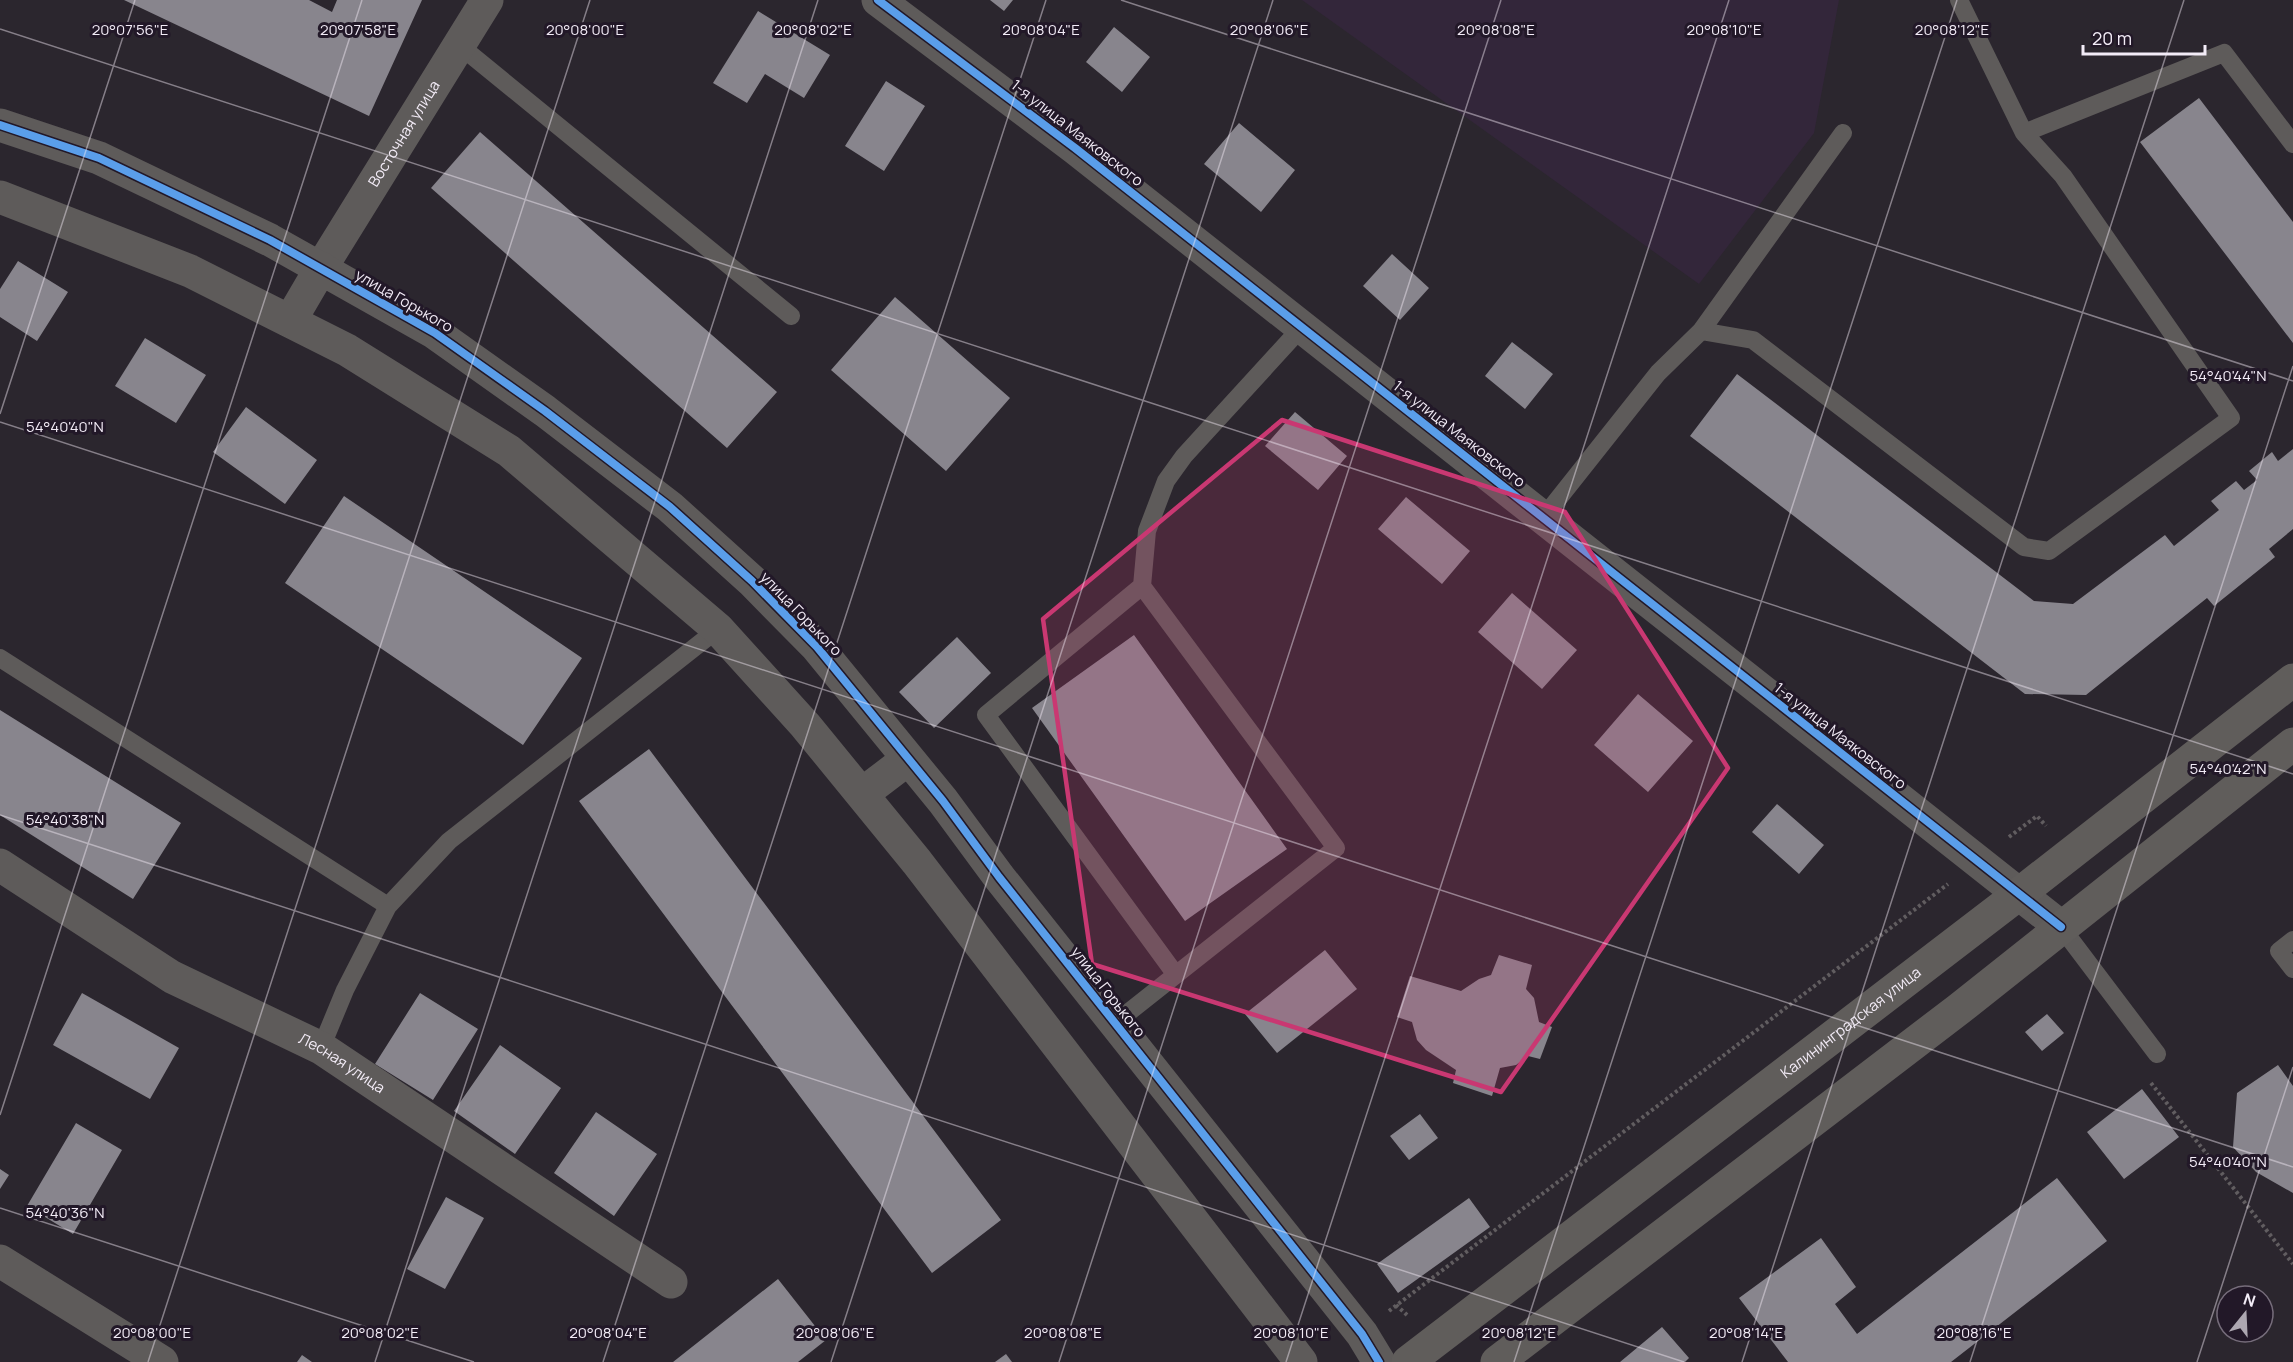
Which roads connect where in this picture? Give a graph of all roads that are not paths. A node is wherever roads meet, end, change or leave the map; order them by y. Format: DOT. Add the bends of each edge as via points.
graph roads {
  1 [pos="487,0"];
  2 [pos="878,0"];
  3 [pos="1959,0"];
  4 [pos="459,45"];
  5 [pos="0,125"];
  6 [pos="2024,133"];
  7 [pos="1843,134"];
  8 [pos="2293,144"];
  9 [pos="0,196"];
  10 [pos="321,268"];
  11 [pos="791,316"];
  12 [pos="290,321"];
  13 [pos="1302,327"];
  14 [pos="1701,331"];
  15 [pos="1543,518"];
  16 [pos="1142,586"];
  17 [pos="718,629"];
  18 [pos="0,658"];
  19 [pos="2293,680"];
  20 [pos="2293,744"];
  21 [pos="908,759"];
  22 [pos="862,794"];
  23 [pos="0,865"];
  24 [pos="2019,894"];
  25 [pos="388,906"];
  26 [pos="2061,927"];
  27 [pos="2293,940"];
  28 [pos="2293,969"];
  29 [pos="1176,975"];
  30 [pos="1115,1023"];
  31 [pos="321,1048"];
  32 [pos="2157,1054"];
  33 [pos="0,1261"];
  34 [pos="671,1282"];
  35 [pos="162,1362"];
  36 [pos="1301,1362"];
  37 [pos="1378,1362"];
  38 [pos="1408,1362"];
  39 [pos="1497,1362"];
  1 -- 4 [label="street, Восточная улица"];
  2 -- 13 [label="street, 1-я улица Маяковского" via="1075,148"];
  3 -- 6 [label="lane"];
  4 -- 10 [label="street, Восточная улица"];
  4 -- 11 [label="lane"];
  5 -- 10 [label="street, улица Горького" via="99,158"];
  6 -- 8 [label="lane" via="2224,53"];
  6 -- 14 [label="lane" via="2063,176 2230,418 2049,551 2024,547 1753,340"];
  7 -- 14 [label="lane"];
  9 -- 12 [label="street" via="190,271"];
  10 -- 12 [label="street, Восточная улица"];
  10 -- 21 [label="street, улица Горького" via="435,333 670,507 817,647"];
  12 -- 17 [label="street" via="346,350 509,451"];
  13 -- 15 [label="street, 1-я улица Маяковского"];
  13 -- 16 [label="lane" via="1184,456 1166,481 1147,531"];
  14 -- 15 [label="lane" via="1658,373"];
  15 -- 24 [label="street, 1-я улица Маяковского"];
  16 -- 29 [label="lane" via="986,715"];
  16 -- 29 [label="lane" via="1336,848"];
  17 -- 22 [label="street"];
  17 -- 25 [label="lane" via="449,841"];
  18 -- 25 [label="lane"];
  19 -- 24 [label="main road, Калининградская улица"];
  20 -- 26 [label="main road"];
  21 -- 22 [label="street"];
  21 -- 30 [label="street, улица Горького"];
  22 -- 36 [label="street"];
  23 -- 31 [label="street, Лесная улица" via="172,977"];
  24 -- 26 [label="street, 1-я улица Маяковского"];
  24 -- 38 [label="main road, Калининградская улица"];
  25 -- 31 [label="lane" via="345,990"];
  26 -- 32 [label="lane"];
  26 -- 39 [label="main road"];
  27 -- 28 [label="lane" via="2278,951"];
  29 -- 30 [label="lane"];
  30 -- 37 [label="street, улица Горького" via="1362,1334"];
  31 -- 34 [label="street, Лесная улица"];
  33 -- 35 [label="street"];
}
